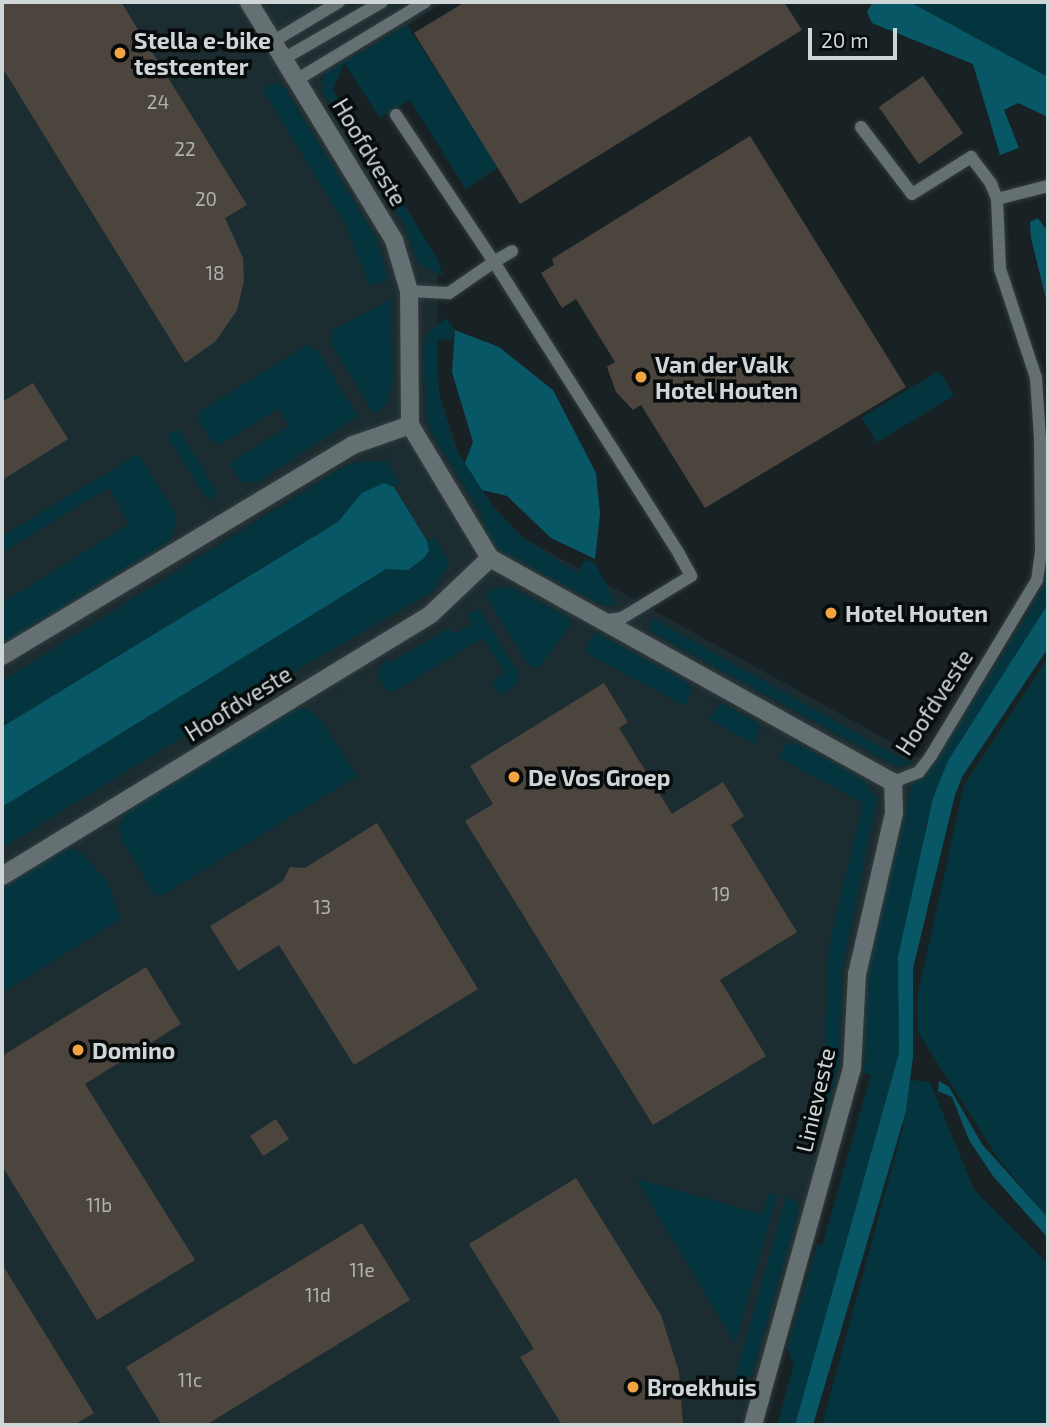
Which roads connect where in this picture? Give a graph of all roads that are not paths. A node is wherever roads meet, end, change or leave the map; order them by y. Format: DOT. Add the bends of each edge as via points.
graph roads {
  1 [pos="249,2"];
  2 [pos="339,2"];
  3 [pos="382,2"];
  4 [pos="425,2"];
  5 [pos="274,41"];
  6 [pos="285,58"];
  7 [pos="298,79"];
  8 [pos="396,115"];
  9 [pos="861,127"];
  10 [pos="1048,186"];
  11 [pos="997,199"];
  12 [pos="512,251"];
  13 [pos="494,262"];
  14 [pos="409,290"];
  15 [pos="410,425"];
  16 [pos="489,558"];
  17 [pos="704,572"];
  18 [pos="691,576"];
  19 [pos="600,621"];
  20 [pos="2,656"];
  21 [pos="893,782"];
  22 [pos="2,876"];
  23 [pos="753,1425"];
  1 -- 5 [label="street, Hoofdveste"];
  2 -- 5 [label="lane"];
  3 -- 6 [label="lane"];
  4 -- 7 [label="lane"];
  5 -- 6 [label="street, Hoofdveste"];
  6 -- 7 [label="street, Hoofdveste"];
  7 -- 14 [label="street, Hoofdveste" via="380,213"];
  8 -- 13 [label="lane"];
  9 -- 11 [label="lane" via="912,194 971,157"];
  10 -- 11 [label="lane"];
  11 -- 21 [label="lane, Hoofdveste" via="1000,269 1030,352 1040,439 1037,580 931,756 919,772"];
  12 -- 13 [label="lane"];
  13 -- 14 [label="lane" via="449,293"];
  13 -- 18 [label="lane"];
  14 -- 15 [label="street, Hoofdveste"];
  15 -- 16 [label="street, Hoofdveste"];
  15 -- 20 [label="street" via="353,445"];
  16 -- 19 [label="street, Hoofdveste"];
  16 -- 22 [label="street, Hoofdveste" via="429,615"];
  17 -- 18 [label="lane"];
  18 -- 19 [label="lane" via="622,618"];
  19 -- 21 [label="street, Hoofdveste"];
  21 -- 23 [label="street, Linieveste" via="894,813 857,974 852,1068"];
}
